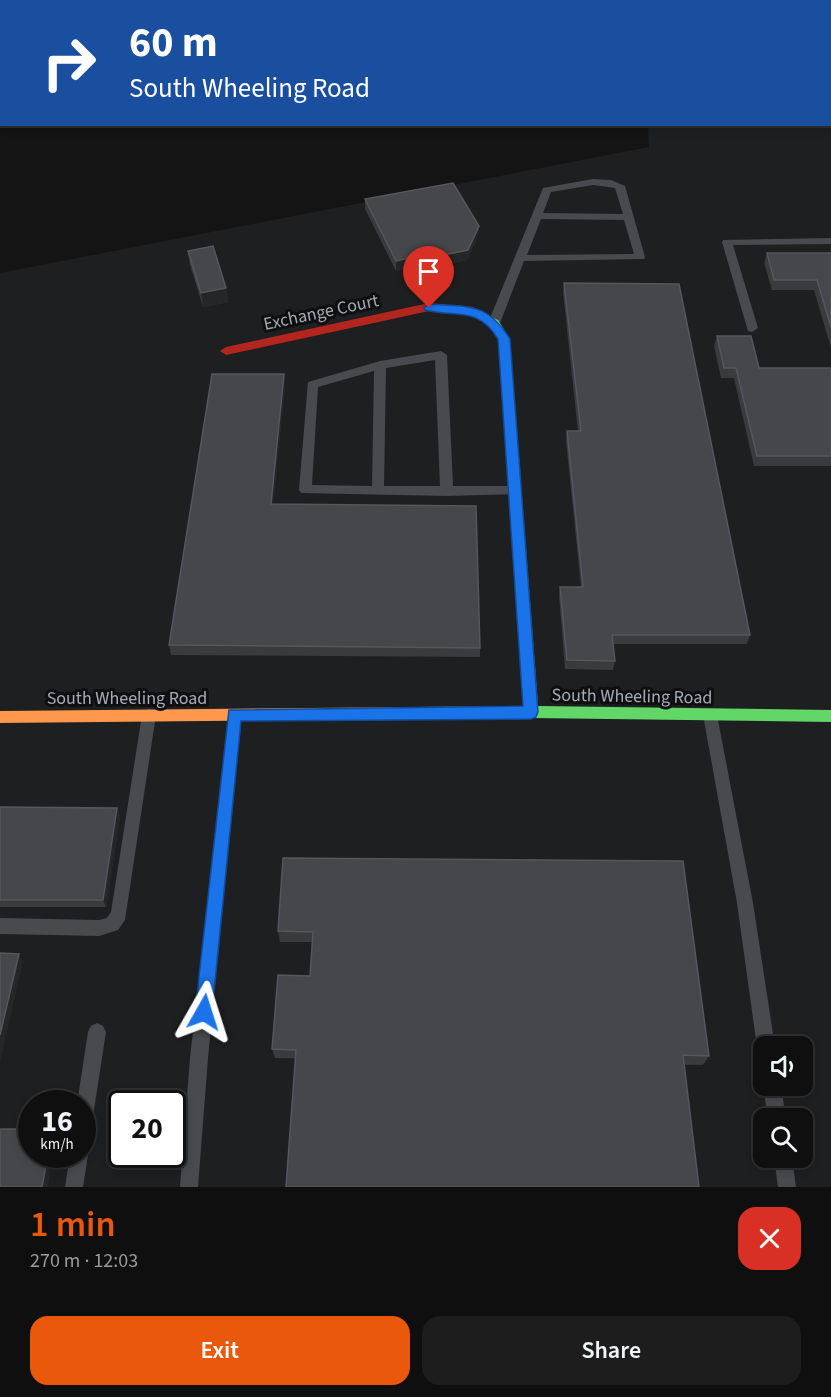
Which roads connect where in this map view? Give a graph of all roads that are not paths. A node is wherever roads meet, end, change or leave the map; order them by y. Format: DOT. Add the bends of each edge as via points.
graph roads {
  1 [pos="537,216"];
  2 [pos="630,217"];
  3 [pos="831,241"];
  4 [pos="520,258"];
  5 [pos="494,323"];
  6 [pos="752,328"];
  7 [pos="226,351"];
  8 [pos="380,365"];
  9 [pos="378,490"];
  10 [pos="447,491"];
  11 [pos="515,491"];
  12 [pos="531,712"];
  13 [pos="149,715"];
  14 [pos="235,715"];
  15 [pos="710,715"];
  16 [pos="831,716"];
  17 [pos="0,717"];
  18 [pos="0,926"];
  19 [pos="97,1032"];
  20 [pos="764,1036"];
  21 [pos="88,1090"];
  22 [pos="77,1168"];
  23 [pos="784,1168"];
  24 [pos="74,1187"];
  25 [pos="189,1187"];
  26 [pos="787,1187"];
  1 -- 2 [label="lane"];
  1 -- 2 [label="lane" via="547,190 612,183 620,186"];
  1 -- 4 [label="lane"];
  2 -- 4 [label="lane" via="640,257"];
  3 -- 6 [label="lane" via="727,242"];
  4 -- 5 [label="lane"];
  5 -- 7 [label="street, Exchange Court" via="473,311 429,308"];
  5 -- 11 [label="street" via="504,339"];
  8 -- 9 [label="lane"];
  8 -- 9 [label="lane" via="312,385 305,490"];
  8 -- 10 [label="lane" via="441,355"];
  9 -- 10 [label="lane"];
  10 -- 11 [label="lane"];
  11 -- 12 [label="street"];
  12 -- 14 [label="street, South Wheeling Road"];
  12 -- 15 [label="street, South Wheeling Road"];
  13 -- 14 [label="street, South Wheeling Road"];
  13 -- 17 [label="street, South Wheeling Road"];
  13 -- 18 [label="lane" via="118,915 112,925"];
  14 -- 25 [label="lane"];
  15 -- 16 [label="street, South Wheeling Road"];
  15 -- 20 [label="lane" via="745,903"];
  19 -- 21 [label="lane"];
  22 -- 24 [label="lane"];
  23 -- 26 [label="lane"];
}
